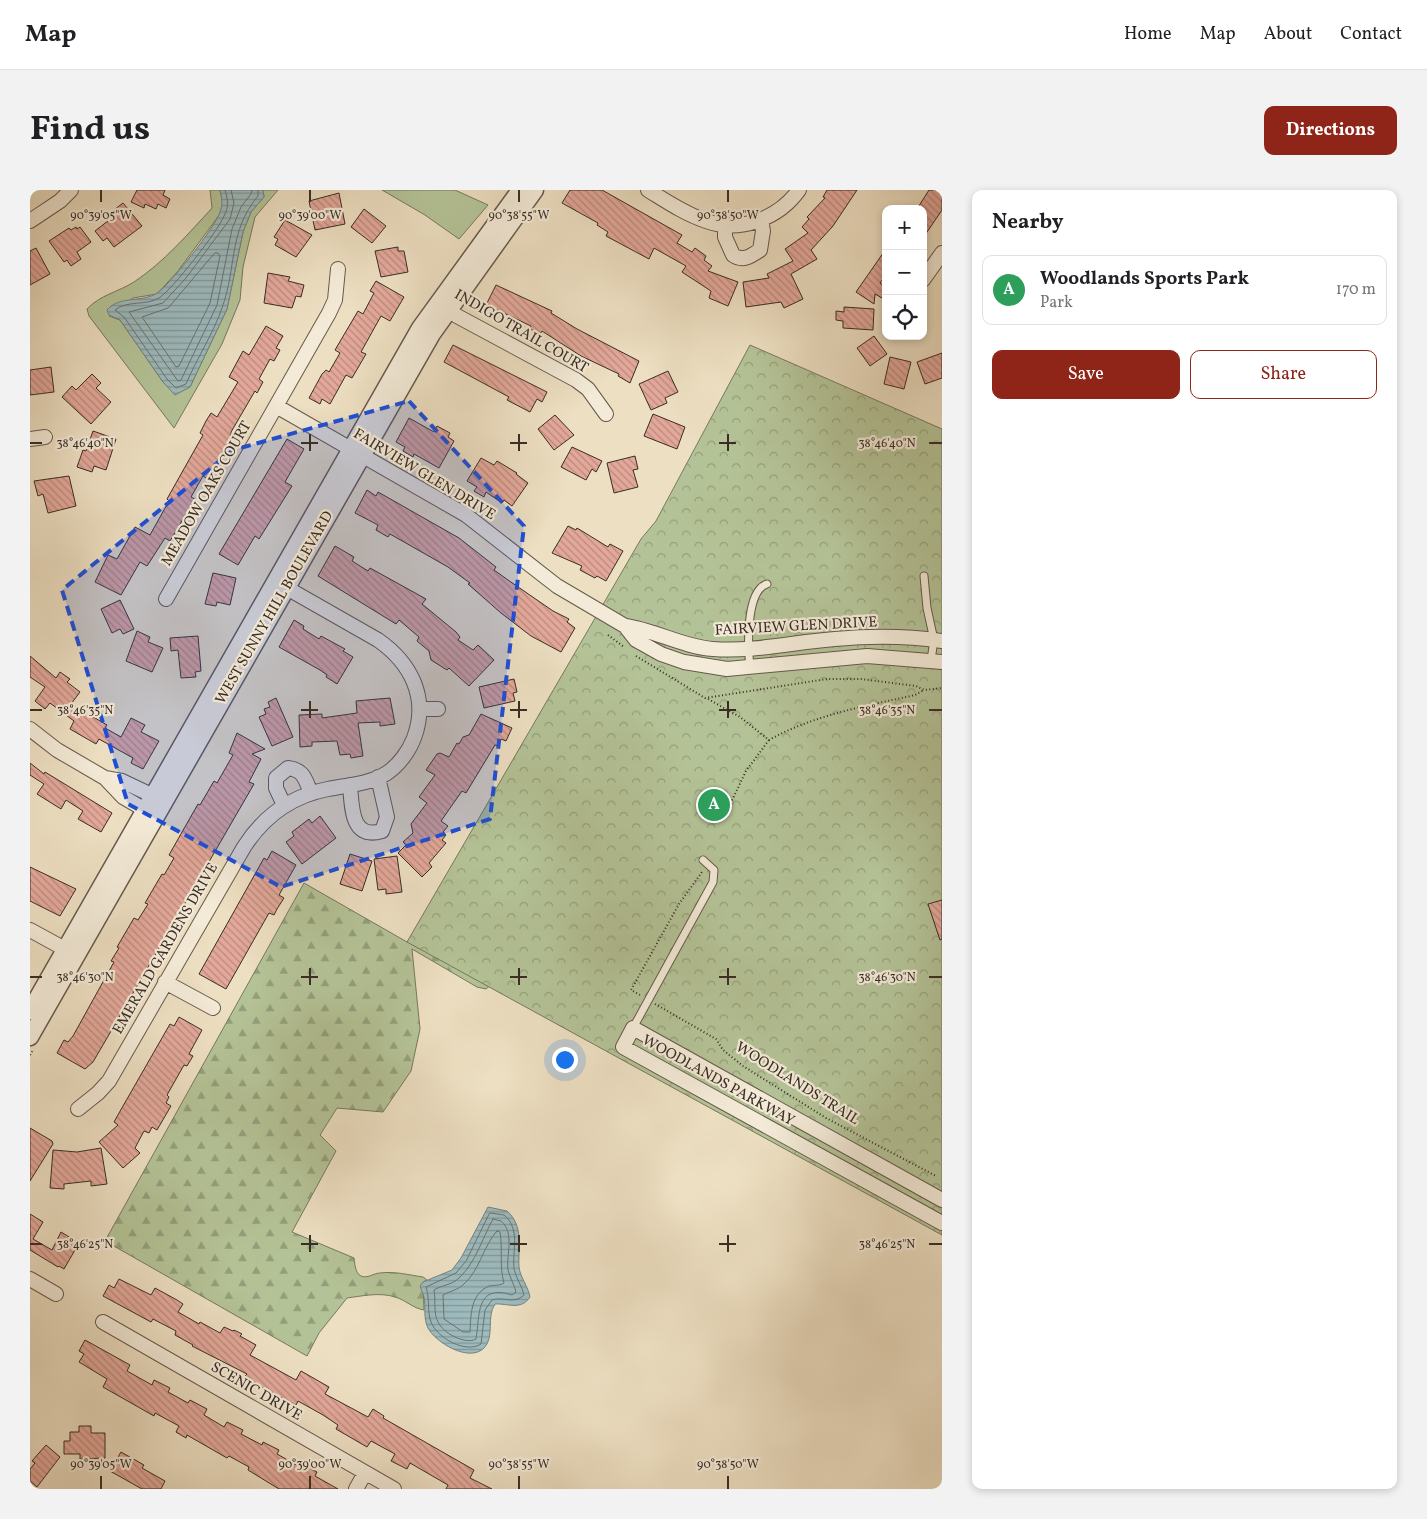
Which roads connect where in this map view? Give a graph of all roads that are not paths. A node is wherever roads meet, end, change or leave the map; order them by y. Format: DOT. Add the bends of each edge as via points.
graph roads {
  1 [pos="71,190"];
  2 [pos="520,190"];
  3 [pos="535,190"];
  4 [pos="648,190"];
  5 [pos="799,190"];
  6 [pos="761,220"];
  7 [pos="30,221"];
  8 [pos="725,226"];
  9 [pos="942,253"];
  10 [pos="338,269"];
  11 [pos="927,274"];
  12 [pos="443,307"];
  13 [pos="276,406"];
  14 [pos="606,414"];
  15 [pos="45,437"];
  16 [pos="30,439"];
  17 [pos="356,453"];
  18 [pos="924,576"];
  19 [pos="767,584"];
  20 [pos="281,585"];
  21 [pos="166,599"];
  22 [pos="625,626"];
  23 [pos="938,641"];
  24 [pos="748,649"];
  25 [pos="937,661"];
  26 [pos="750,668"];
  27 [pos="420,709"];
  28 [pos="438,709"];
  29 [pos="30,729"];
  30 [pos="378,777"];
  31 [pos="350,785"];
  32 [pos="311,793"];
  33 [pos="284,805"];
  34 [pos="154,806"];
  35 [pos="703,860"];
  36 [pos="30,930"];
  37 [pos="70,952"];
  38 [pos="165,982"];
  39 [pos="213,1008"];
  40 [pos="30,1011"];
  41 [pos="633,1028"];
  42 [pos="30,1037"];
  43 [pos="78,1109"];
  44 [pos="942,1200"];
  45 [pos="942,1223"];
  46 [pos="30,1279"];
  47 [pos="56,1294"];
  48 [pos="103,1322"];
  49 [pos="365,1473"];
  50 [pos="356,1489"];
  51 [pos="394,1489"];
  1 -- 7 [label="street"];
  2 -- 12 [label="street, WEST SUNNY HILL BOULEVARD"];
  3 -- 12 [label="street, WEST SUNNY HILL BOULEVARD"];
  4 -- 8 [label="street" via="693,216"];
  5 -- 6 [label="street" via="778,211"];
  6 -- 8 [label="street"];
  6 -- 8 [label="street" via="760,250 751,258 742,259 732,254 725,237"];
  9 -- 11 [label="street"];
  10 -- 13 [label="street, MEADOW OAKS COURT" via="335,300"];
  12 -- 14 [label="street, INDIGO TRAIL COURT" via="576,380 588,389"];
  12 -- 17 [label="street, WEST SUNNY HILL BOULEVARD" via="432,334"];
  13 -- 17 [label="street, FAIRVIEW GLEN DRIVE"];
  13 -- 21 [label="street, MEADOW OAKS COURT"];
  15 -- 16 [label="street"];
  17 -- 20 [label="street, WEST SUNNY HILL BOULEVARD"];
  17 -- 22 [label="street, FAIRVIEW GLEN DRIVE" via="466,515 557,586"];
  18 -- 23 [label="lane" via="927,608"];
  19 -- 24 [label="lane" via="761,586 756,594"];
  20 -- 27 [label="street, EMERALD GARDENS DRIVE" via="391,649 410,672"];
  20 -- 34 [label="street, WEST SUNNY HILL BOULEVARD"];
  22 -- 24 [label="street, FAIRVIEW GLEN DRIVE" via="644,628 670,640 712,649"];
  22 -- 26 [label="street, FAIRVIEW GLEN DRIVE" via="636,640 684,662 726,669"];
  23 -- 24 [label="street, FAIRVIEW GLEN DRIVE" via="836,638"];
  23 -- 25 [label="lane"];
  24 -- 26 [label="lane"];
  25 -- 26 [label="street, FAIRVIEW GLEN DRIVE" via="867,656"];
  27 -- 28 [label="street"];
  27 -- 30 [label="street, EMERALD GARDENS DRIVE" via="418,728 406,754 387,773"];
  29 -- 34 [label="street" via="105,778 122,781"];
  30 -- 31 [label="street, EMERALD GARDENS DRIVE"];
  30 -- 31 [label="street" via="387,817 382,831 372,834 363,832 357,823"];
  31 -- 32 [label="street, EMERALD GARDENS DRIVE"];
  32 -- 33 [label="street, EMERALD GARDENS DRIVE"];
  32 -- 33 [label="street" via="304,774 288,768 276,778 276,788"];
  33 -- 38 [label="street, EMERALD GARDENS DRIVE" via="269,816 250,838"];
  34 -- 37 [label="street, WEST SUNNY HILL BOULEVARD"];
  35 -- 41 [label="lane" via="714,870 713,882"];
  36 -- 37 [label="street"];
  37 -- 40 [label="street, WEST SUNNY HILL BOULEVARD"];
  37 -- 42 [label="street, WEST SUNNY HILL BOULEVARD"];
  38 -- 39 [label="street"];
  38 -- 43 [label="street, EMERALD GARDENS DRIVE" via="109,1081"];
  41 -- 44 [label="street, WOODLANDS PARKWAY"];
  41 -- 45 [label="street, WOODLANDS PARKWAY" via="623,1047"];
  46 -- 47 [label="street"];
  48 -- 49 [label="street, SCENIC DRIVE"];
  49 -- 50 [label="street"];
  49 -- 51 [label="street, SCENIC DRIVE"];
}
